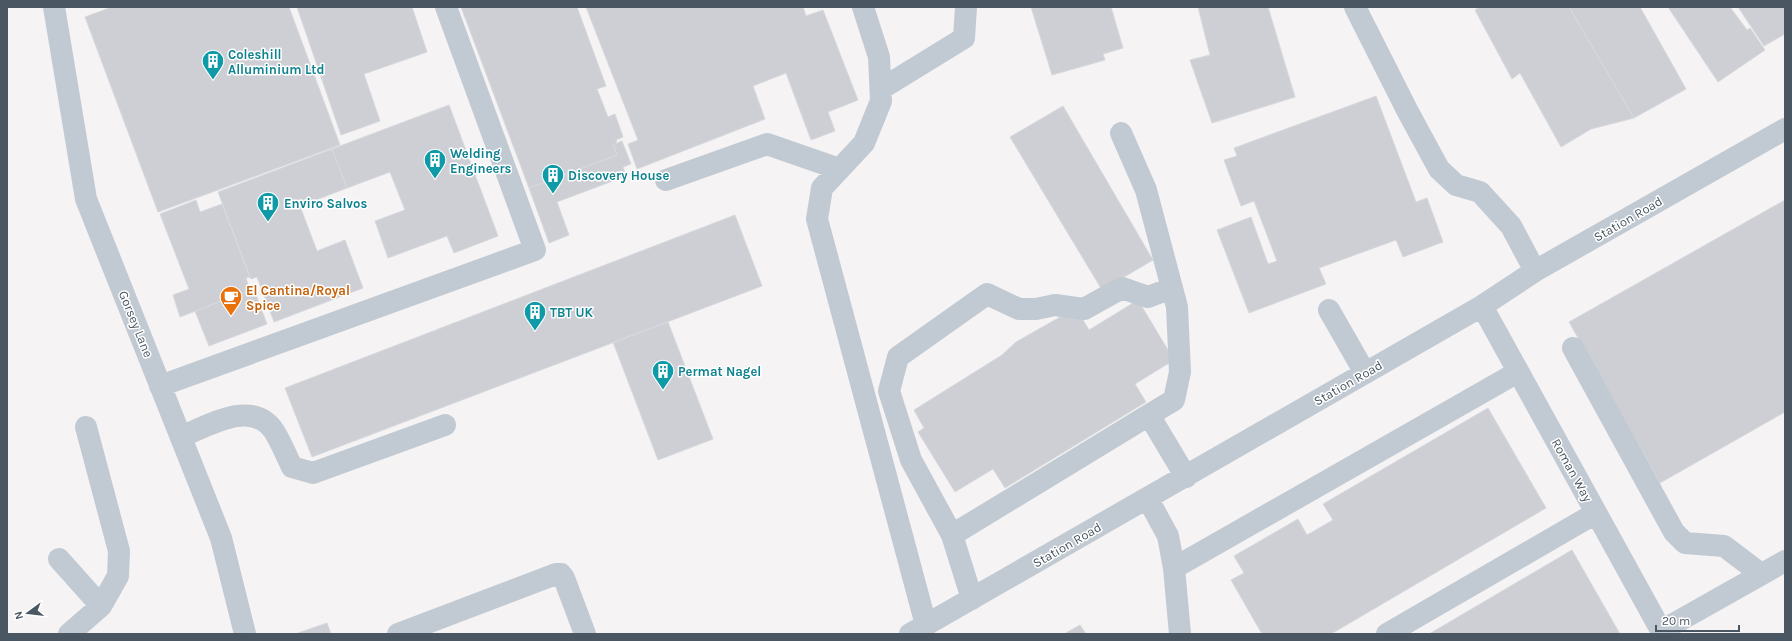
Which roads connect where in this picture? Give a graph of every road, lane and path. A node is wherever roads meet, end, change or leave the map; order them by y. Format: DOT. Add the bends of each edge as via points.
graph roads {
  1 [pos="54,7"];
  2 [pos="446,7"];
  3 [pos="863,7"];
  4 [pos="966,7"];
  5 [pos="1355,7"];
  6 [pos="881,89"];
  7 [pos="1785,129"];
  8 [pos="1121,133"];
  9 [pos="839,169"];
  10 [pos="666,180"];
  11 [pos="1536,271"];
  12 [pos="1172,288"];
  13 [pos="1482,306"];
  14 [pos="1329,310"];
  15 [pos="1573,348"];
  16 [pos="1518,372"];
  17 [pos="1365,373"];
  18 [pos="160,386"];
  19 [pos="1149,415"];
  20 [pos="445,425"];
  21 [pos="86,427"];
  22 [pos="181,438"];
  23 [pos="1186,477"];
  24 [pos="1148,499"];
  25 [pos="1596,513"];
  26 [pos="952,535"];
  27 [pos="59,559"];
  28 [pos="1785,560"];
  29 [pos="1174,568"];
  30 [pos="1761,574"];
  31 [pos="972,599"];
  32 [pos="101,614"];
  33 [pos="918,629"];
  34 [pos="1662,633"];
  35 [pos="68,634"];
  36 [pos="245,634"];
  37 [pos="398,634"];
  38 [pos="585,634"];
  39 [pos="1180,634"];
  40 [pos="1386,634"];
  1 -- 18 [label="street, Gorsey Lane" via="86,199"];
  2 -- 18 [label="street" via="535,250"];
  3 -- 6 [label="street" via="879,58"];
  4 -- 6 [label="street" via="964,38"];
  5 -- 11 [label="street" via="1439,169 1456,186 1480,192 1511,226"];
  6 -- 9 [label="street" via="881,101 864,143"];
  7 -- 11 [label="street, Station Road"];
  8 -- 12 [label="street" via="1146,190"];
  9 -- 10 [label="street" via="767,144"];
  9 -- 33 [label="street" via="822,188 817,219"];
  11 -- 13 [label="street, Station Road"];
  12 -- 19 [label="street" via="1177,306 1180,372 1174,400"];
  12 -- 26 [label="street" via="1148,297 1122,288 1084,309 1056,305 1036,310 1019,309 987,294 898,357 889,391 911,460"];
  13 -- 16 [label="street, Roman Way"];
  13 -- 17 [label="street, Station Road"];
  14 -- 17 [label="street"];
  15 -- 30 [label="street" via="1674,532 1685,543 1724,546"];
  16 -- 25 [label="street, Roman Way"];
  16 -- 29 [label="street"];
  17 -- 23 [label="street, Station Road"];
  18 -- 22 [label="street, Gorsey Lane"];
  19 -- 23 [label="street"];
  19 -- 26 [label="street"];
  20 -- 22 [label="street" via="313,473 292,467 273,429 258,417 242,414 219,420"];
  21 -- 32 [label="street" via="119,551 118,576"];
  22 -- 36 [label="street, Gorsey Lane" via="221,538"];
  23 -- 24 [label="street, Station Road"];
  24 -- 29 [label="street" via="1168,536"];
  24 -- 31 [label="street, Station Road"];
  25 -- 34 [label="street, Roman Way"];
  25 -- 40 [label="street"];
  26 -- 31 [label="street"];
  27 -- 32 [label="street"];
  28 -- 30 [label="street"];
  29 -- 39 [label="street"];
  30 -- 34 [label="street"];
  31 -- 33 [label="street, Station Road"];
  32 -- 35 [label="street"];
  37 -- 38 [label="street" via="561,574"];
}
